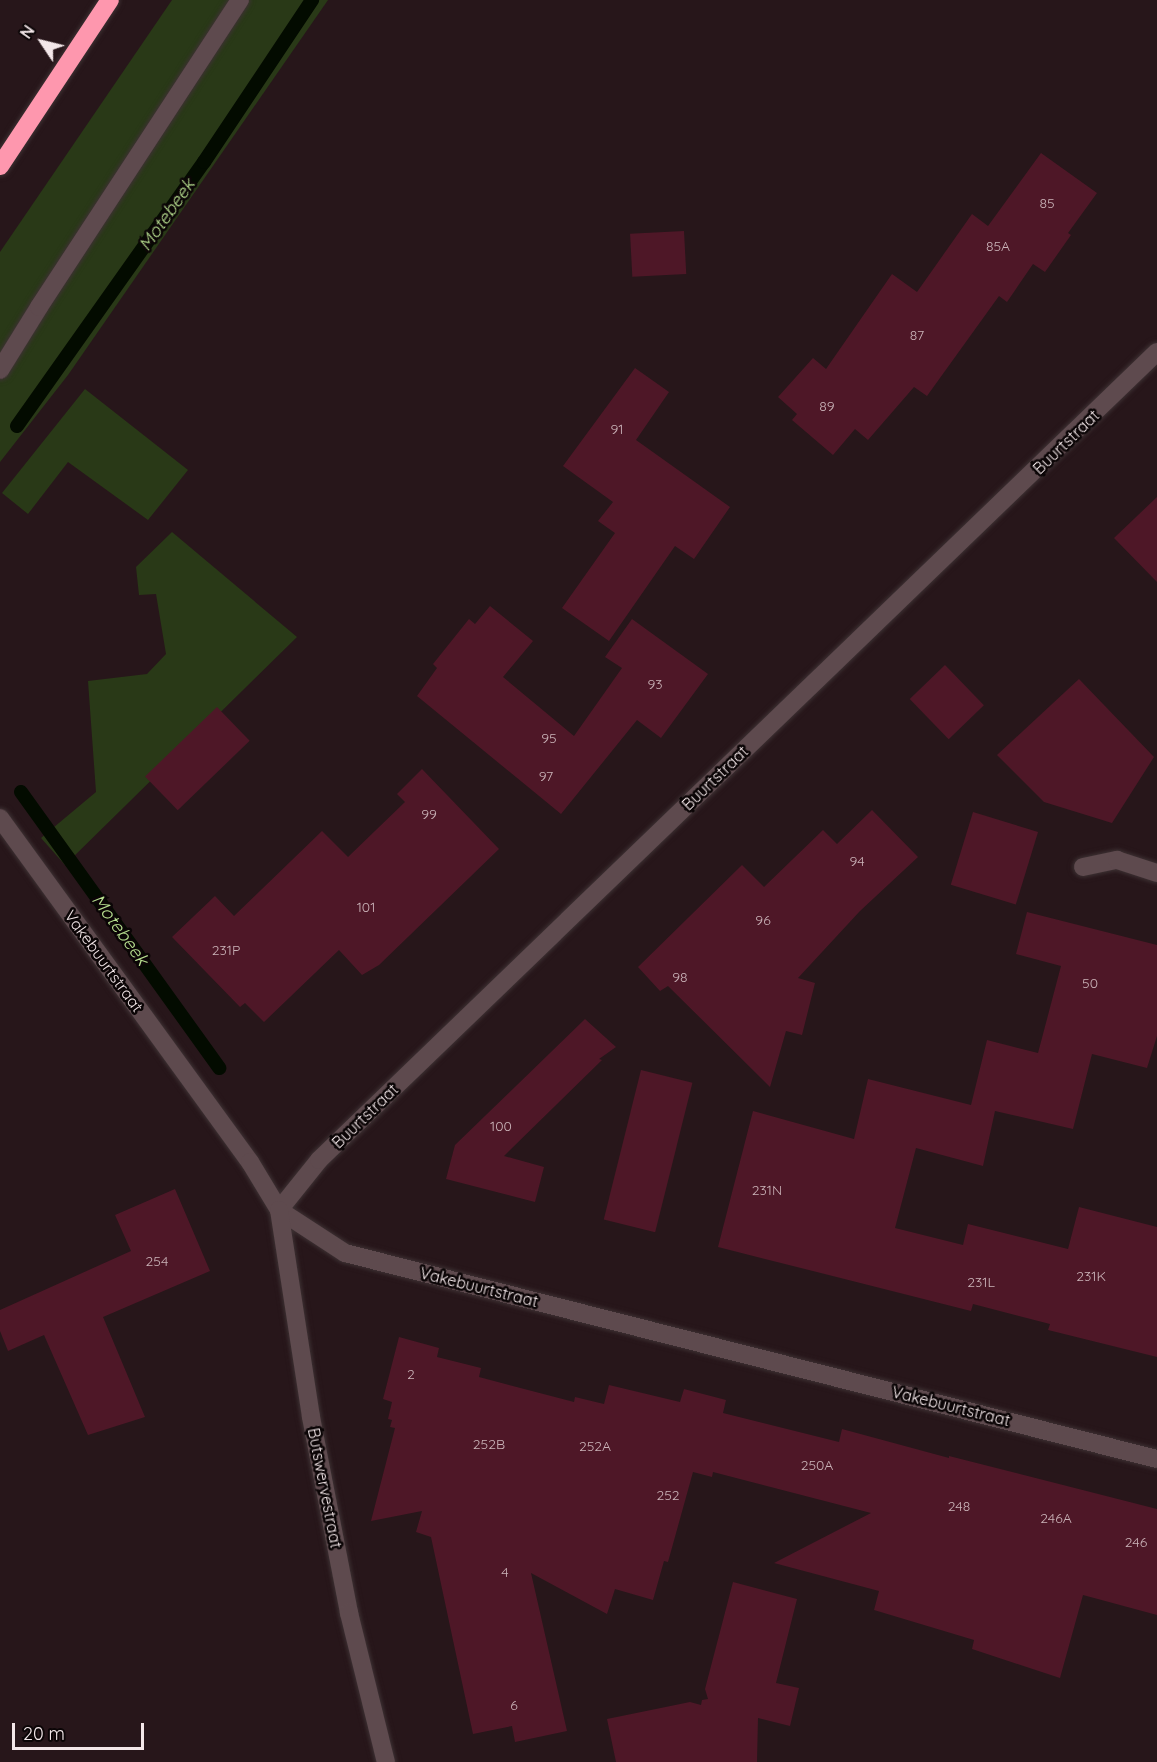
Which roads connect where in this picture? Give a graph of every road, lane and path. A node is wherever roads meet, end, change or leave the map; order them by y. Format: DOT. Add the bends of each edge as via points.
graph roads {
  1 [pos="110,0"];
  2 [pos="240,0"];
  3 [pos="0,166"];
  4 [pos="1157,352"];
  5 [pos="0,370"];
  6 [pos="0,818"];
  7 [pos="1083,867"];
  8 [pos="1157,873"];
  9 [pos="279,1210"];
  10 [pos="1157,1459"];
  11 [pos="387,1762"];
  1 -- 3 [label="highway"];
  2 -- 5 [label="street"];
  4 -- 9 [label="street, Buurtstraat" via="319,1160"];
  6 -- 9 [label="street, Vakebuurtstraat" via="250,1162"];
  7 -- 8 [label="street" via="1117,860"];
  9 -- 10 [label="street, Vakebuurtstraat" via="345,1253"];
  9 -- 11 [label="street, Butswervestraat" via="311,1417 342,1579"];
}
